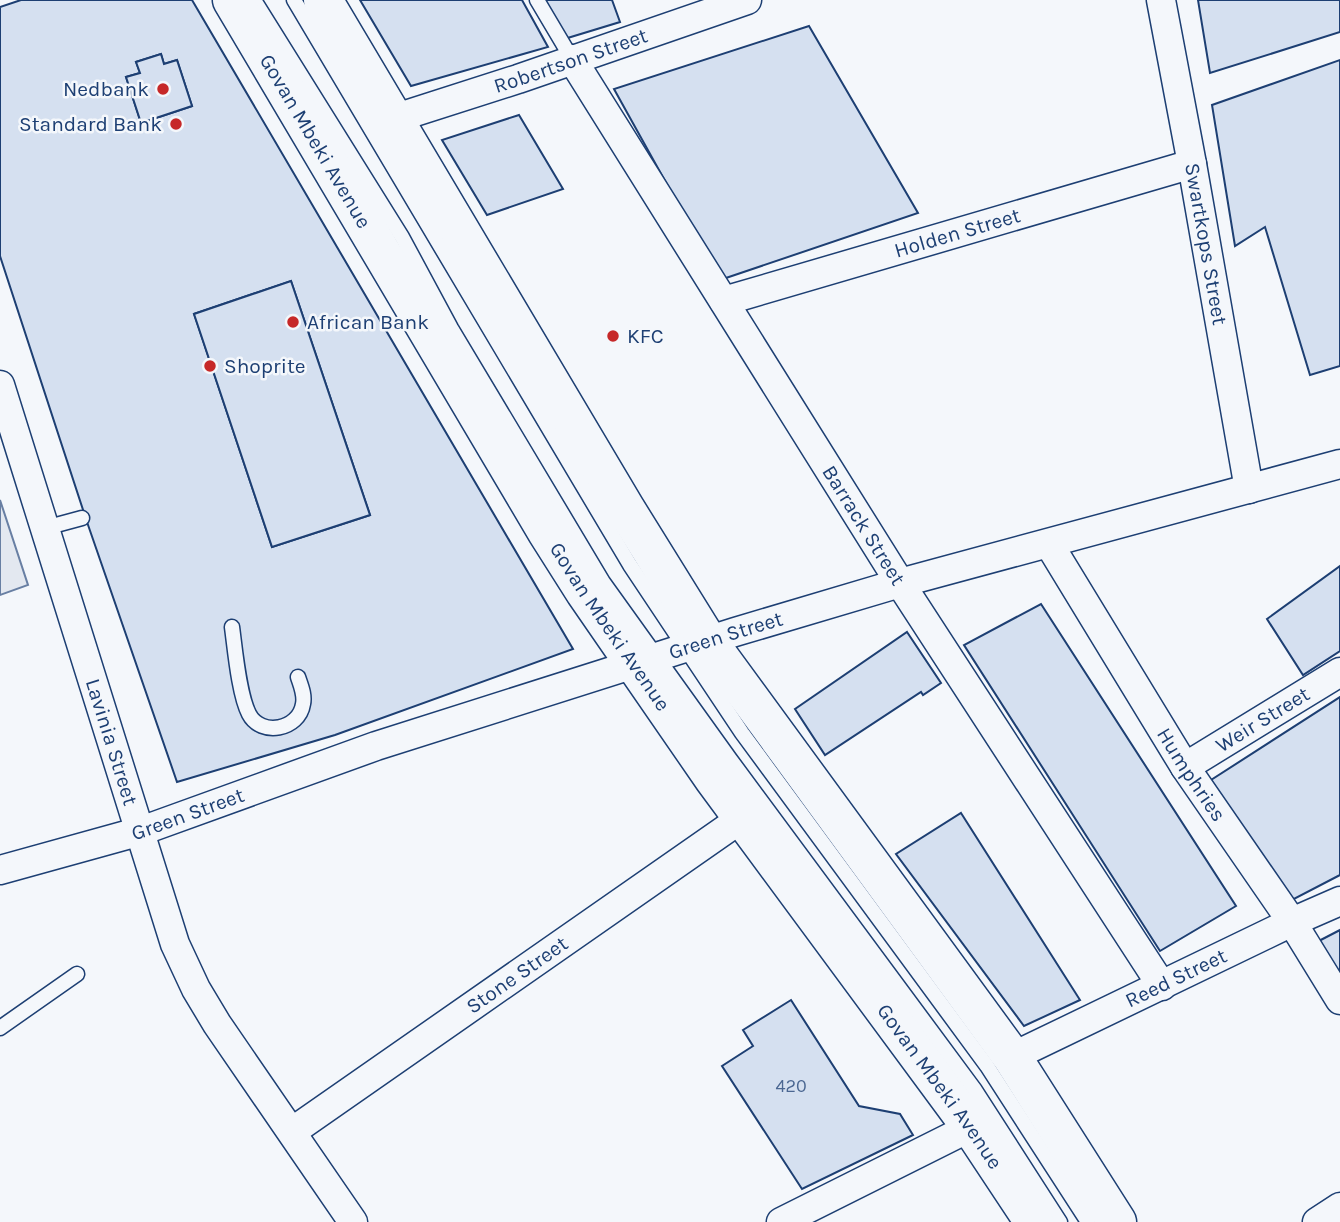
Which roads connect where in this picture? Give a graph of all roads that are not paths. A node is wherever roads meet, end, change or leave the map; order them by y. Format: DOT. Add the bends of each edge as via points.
graph roads {
  1 [pos="232,0"];
  2 [pos="254,0"];
  3 [pos="294,0"];
  4 [pos="323,0"];
  5 [pos="537,0"];
  6 [pos="747,0"];
  7 [pos="1161,0"];
  8 [pos="572,59"];
  9 [pos="393,119"];
  10 [pos="1192,164"];
  11 [pos="724,301"];
  12 [pos="0,385"];
  13 [pos="1340,464"];
  14 [pos="1249,489"];
  15 [pos="82,518"];
  16 [pos="45,528"];
  17 [pos="1049,544"];
  18 [pos="900,583"];
  19 [pos="232,627"];
  20 [pos="696,644"];
  21 [pos="647,661"];
  22 [pos="1340,672"];
  23 [pos="298,677"];
  24 [pos="1185,767"];
  25 [pos="742,818"];
  26 [pos="141,831"];
  27 [pos="0,870"];
  28 [pos="1340,901"];
  29 [pos="1292,922"];
  30 [pos="77,974"];
  31 [pos="1162,986"];
  32 [pos="1340,1000"];
  33 [pos="0,1028"];
  34 [pos="1012,1057"];
  35 [pos="971,1127"];
  36 [pos="292,1131"];
  37 [pos="1340,1207"];
  38 [pos="353,1222"];
  39 [pos="781,1222"];
  40 [pos="1034,1222"];
  41 [pos="1060,1222"];
  42 [pos="1088,1222"];
  43 [pos="1117,1222"];
  44 [pos="1317,1222"];
  1 -- 21 [label="main road, Govan Mbeki Avenue" via="547,532 585,592"];
  2 -- 21 [label="lane" via="402,237"];
  3 -- 20 [label="lane" via="617,544"];
  4 -- 9 [label="main road"];
  5 -- 8 [label="lane"];
  6 -- 8 [label="street, Robertson Street"];
  7 -- 10 [label="street, Swartkops Street"];
  8 -- 9 [label="street, Robertson Street"];
  8 -- 11 [label="street, Barrack Street"];
  9 -- 20 [label="main road" via="625,508"];
  10 -- 11 [label="street, Holden Street"];
  10 -- 14 [label="street, Swartkops Street"];
  11 -- 18 [label="street, Barrack Street"];
  12 -- 16 [label="street, Lavinia Street"];
  13 -- 14 [label="street, Green Street"];
  14 -- 17 [label="street, Green Street"];
  15 -- 16 [label="lane"];
  16 -- 26 [label="street, Lavinia Street"];
  17 -- 18 [label="street, Green Street"];
  17 -- 24 [label="street, Humphries"];
  18 -- 20 [label="street, Green Street"];
  18 -- 31 [label="street, Barrack Street"];
  19 -- 23 [label="lane" via="244,697 255,722 274,729 299,716 304,697"];
  20 -- 21 [label="street, Green Street"];
  20 -- 34 [label="main road"];
  20 -- 42 [label="lane" via="742,733 987,1066"];
  21 -- 25 [label="main road, Govan Mbeki Avenue"];
  21 -- 26 [label="street, Green Street" via="376,746"];
  21 -- 41 [label="lane" via="738,770 975,1090"];
  22 -- 24 [label="street, Weir Street"];
  24 -- 29 [label="street, Humphries"];
  25 -- 35 [label="main road, Govan Mbeki Avenue"];
  25 -- 36 [label="street, Stone Street"];
  26 -- 27 [label="street, Green Street"];
  26 -- 36 [label="street, Lavinia Street" via="175,944 196,989"];
  28 -- 29 [label="street, Reed Street"];
  29 -- 31 [label="street, Reed Street"];
  29 -- 32 [label="street, Humphries"];
  30 -- 33 [label="lane"];
  31 -- 34 [label="street, Reed Street"];
  34 -- 43 [label="main road"];
  35 -- 39 [label="street"];
  35 -- 40 [label="main road, Govan Mbeki Avenue"];
  36 -- 38 [label="street, Lavinia Street"];
  37 -- 44 [label="street"];
}
